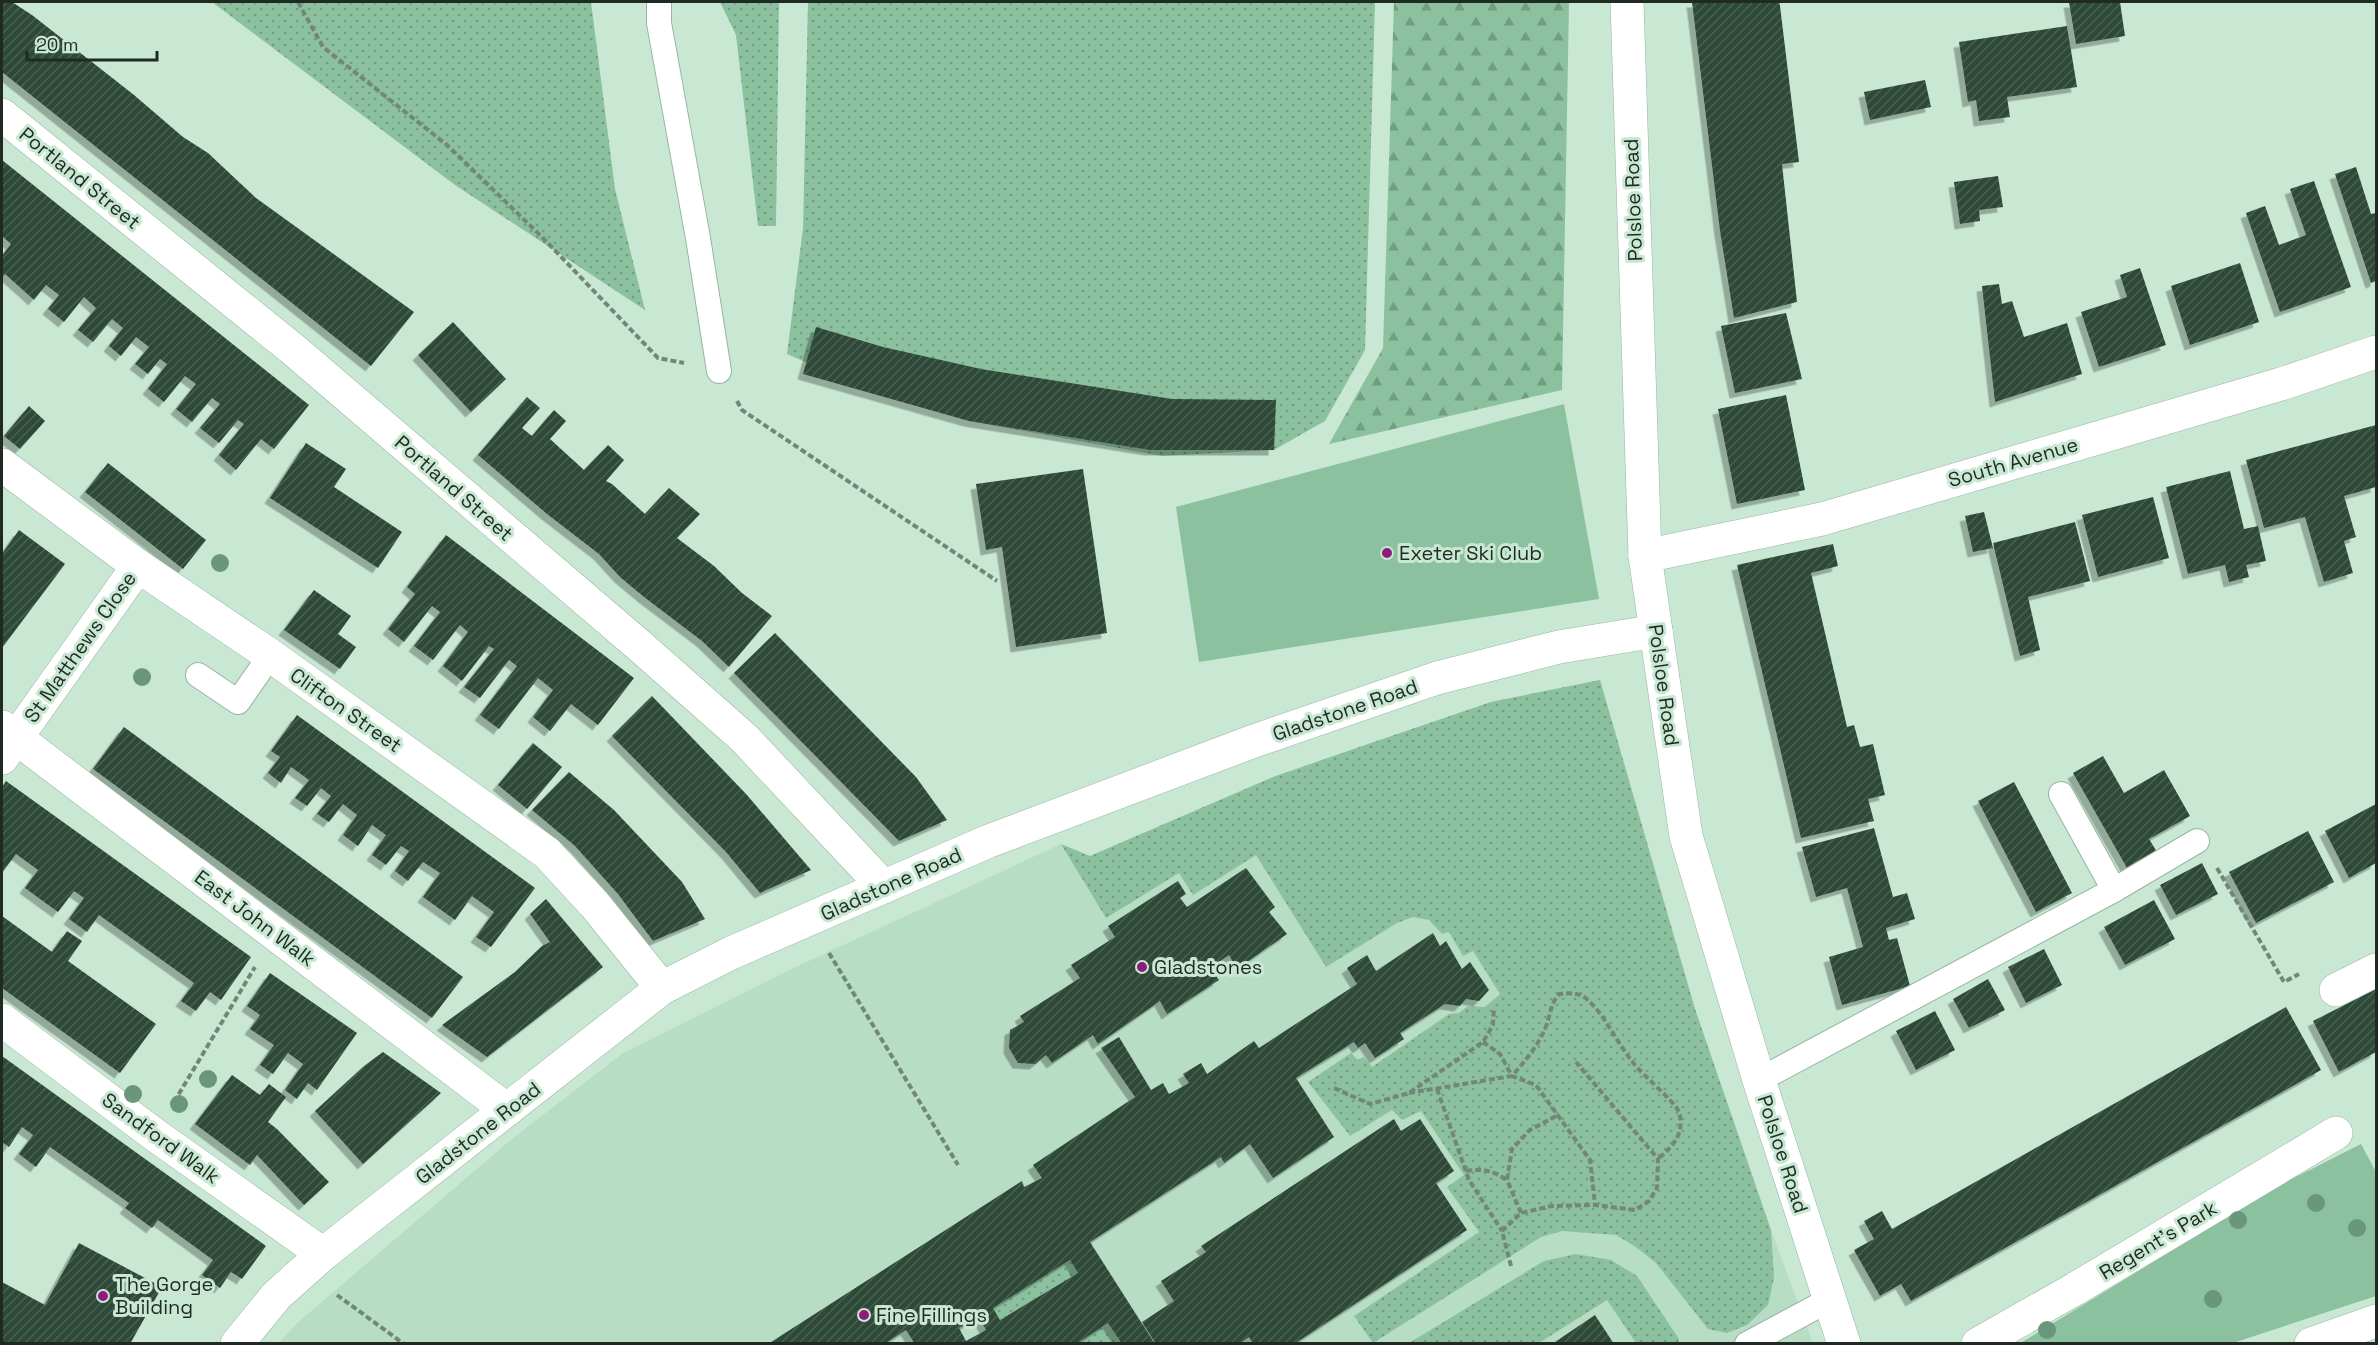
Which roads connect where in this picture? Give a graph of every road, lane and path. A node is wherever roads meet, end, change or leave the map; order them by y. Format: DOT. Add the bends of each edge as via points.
graph roads {
  1 [pos="298,2"];
  2 [pos="659,2"];
  3 [pos="1627,2"];
  4 [pos="2,115"];
  5 [pos="2376,352"];
  6 [pos="719,371"];
  7 [pos="2,465"];
  8 [pos="1645,556"];
  9 [pos="138,566"];
  10 [pos="997,581"];
  11 [pos="1656,631"];
  12 [pos="270,656"];
  13 [pos="198,675"];
  14 [pos="7,741"];
  15 [pos="2061,794"];
  16 [pos="2197,842"];
  17 [pos="884,887"];
  18 [pos="2114,890"];
  19 [pos="809,919"];
  20 [pos="275,933"];
  21 [pos="2376,970"];
  22 [pos="2302,973"];
  23 [pos="662,988"];
  24 [pos="2336,990"];
  25 [pos="1494,1008"];
  26 [pos="2,1020"];
  27 [pos="1483,1042"];
  28 [pos="1576,1062"];
  29 [pos="1512,1076"];
  30 [pos="1759,1080"];
  31 [pos="1334,1088"];
  32 [pos="1437,1089"];
  33 [pos="1410,1092"];
  34 [pos="507,1110"];
  35 [pos="1558,1115"];
  36 [pos="2336,1133"];
  37 [pos="155,1135"];
  38 [pos="1658,1159"];
  39 [pos="957,1165"];
  40 [pos="1466,1171"];
  41 [pos="1508,1180"];
  42 [pos="1596,1205"];
  43 [pos="1521,1213"];
  44 [pos="1502,1231"];
  45 [pos="314,1263"];
  46 [pos="1511,1266"];
  47 [pos="1829,1300"];
  48 [pos="2376,1321"];
  49 [pos="237,1344"];
  50 [pos="404,1344"];
  51 [pos="1747,1344"];
  52 [pos="1844,1344"];
  53 [pos="1978,1344"];
  54 [pos="2311,1344"];
  1 -- 6 [label="path" via="323,47 447,146 542,237 658,358"];
  2 -- 6 [label="lane" via="659,22"];
  3 -- 8 [label="street, Polsloe Road"];
  4 -- 17 [label="street, Portland Street" via="295,351 641,647 744,738"];
  5 -- 8 [label="street, South Avenue" via="2281,384 1822,519"];
  6 -- 10 [label="path" via="742,410"];
  7 -- 9 [label="street, Clifton Street"];
  8 -- 11 [label="street, Polsloe Road"];
  9 -- 12 [label="street, Clifton Street"];
  9 -- 14 [label="street, St Matthews Close"];
  11 -- 17 [label="street, Gladstone Road" via="1559,647 1437,678 1254,741 988,841"];
  11 -- 30 [label="street, Polsloe Road" via="1686,836"];
  12 -- 13 [label="lane" via="238,702"];
  12 -- 23 [label="street, Clifton Street" via="547,853"];
  14 -- 20 [label="street, East John Walk"];
  15 -- 18 [label="lane"];
  16 -- 18 [label="lane"];
  16 -- 22 [label="path" via="2207,851 2284,982"];
  17 -- 19 [label="street, Gladstone Road"];
  18 -- 30 [label="lane"];
  19 -- 23 [label="street, Gladstone Road"];
  19 -- 39 [label="path"];
  20 -- 34 [label="street, East John Walk"];
  20 -- 37 [label="path"];
  21 -- 24 [label="street"];
  23 -- 34 [label="street, Gladstone Road"];
  25 -- 27 [label="path" via="1493,1026"];
  26 -- 37 [label="street, Sandford Walk"];
  27 -- 29 [label="path" via="1500,1054"];
  27 -- 33 [label="path"];
  28 -- 38 [label="path"];
  29 -- 32 [label="path"];
  29 -- 35 [label="path" via="1536,1085"];
  29 -- 38 [label="path" via="1534,1050 1551,1004 1559,994 1576,993 1588,1001 1634,1065 1678,1111 1681,1132 1673,1147"];
  30 -- 47 [label="street, Polsloe Road"];
  31 -- 33 [label="path" via="1370,1104"];
  32 -- 33 [label="path"];
  32 -- 40 [label="path"];
  34 -- 45 [label="street, Gladstone Road"];
  35 -- 41 [label="path" via="1530,1130 1512,1149"];
  35 -- 42 [label="path" via="1590,1160"];
  36 -- 53 [label="street, Regent's Park"];
  37 -- 45 [label="street, Sandford Walk"];
  38 -- 42 [label="path" via="1657,1188 1649,1201 1635,1210"];
  40 -- 41 [label="path" via="1487,1170"];
  40 -- 44 [label="path"];
  41 -- 43 [label="path"];
  42 -- 43 [label="path" via="1552,1206"];
  43 -- 44 [label="path"];
  44 -- 46 [label="path"];
  45 -- 49 [label="street, Gladstone Road" via="276,1296"];
  45 -- 50 [label="path"];
  47 -- 51 [label="lane"];
  47 -- 52 [label="street, Polsloe Road"];
  48 -- 54 [label="street"];
}
